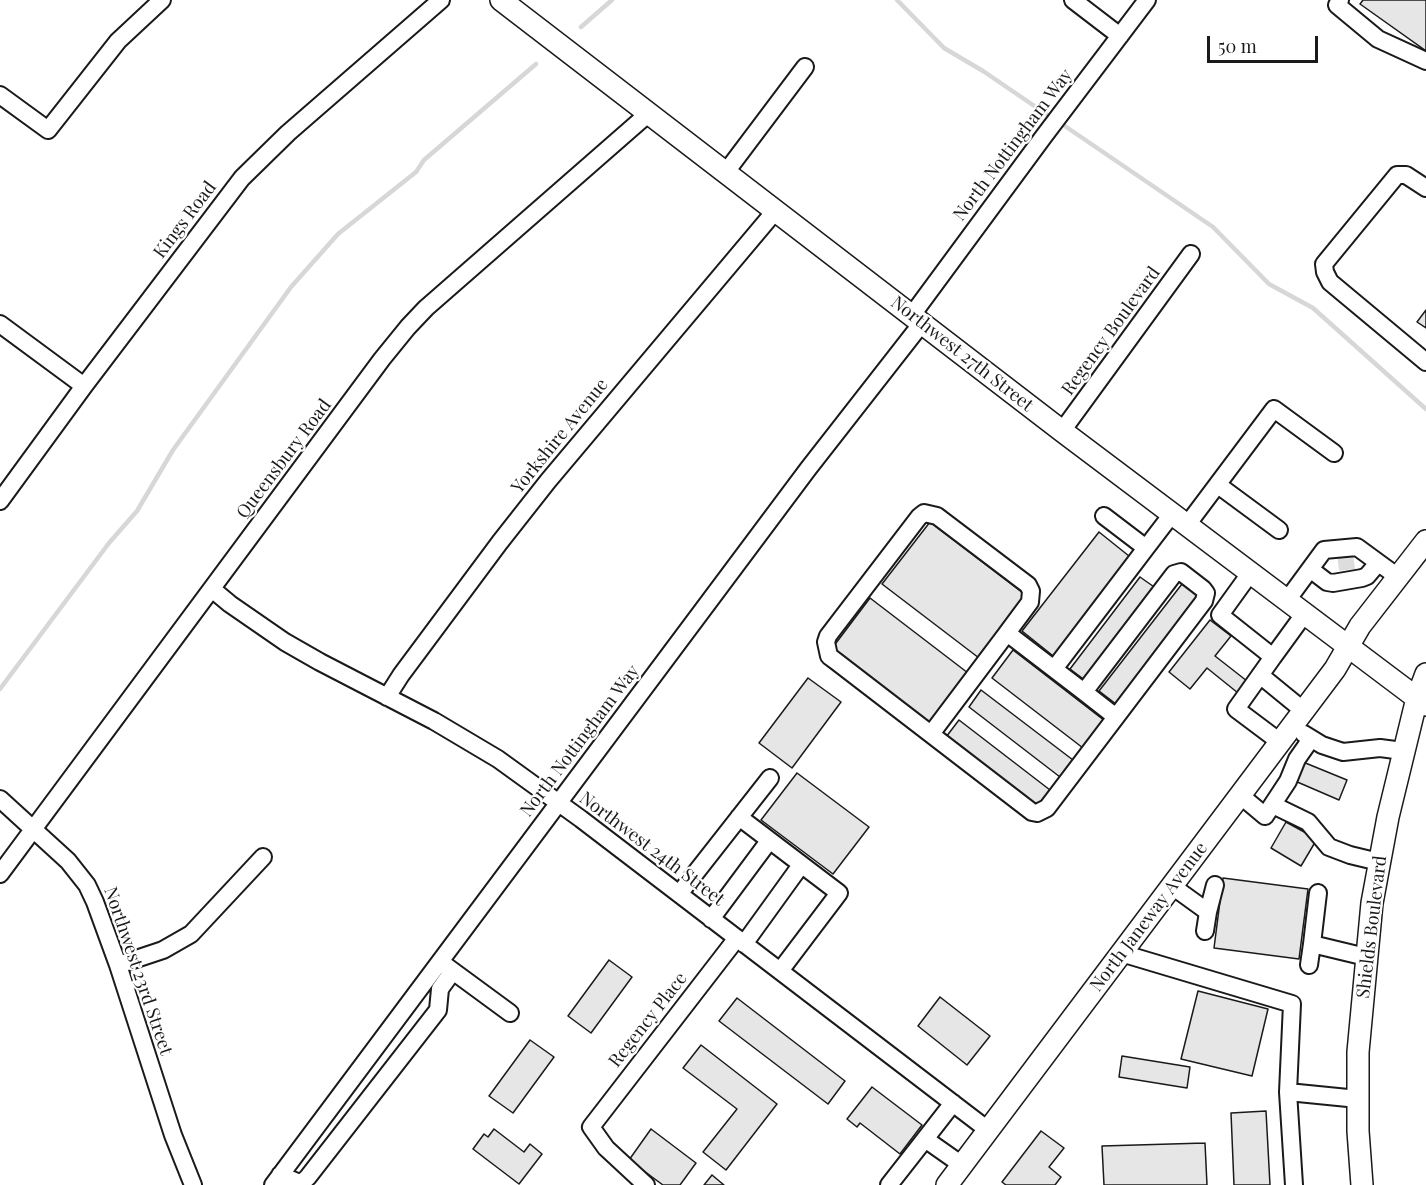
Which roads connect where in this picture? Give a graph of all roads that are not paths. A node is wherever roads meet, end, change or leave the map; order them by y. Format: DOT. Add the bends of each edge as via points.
graph roads {
  1 [pos="162,0"];
  2 [pos="441,0"];
  3 [pos="501,0"];
  4 [pos="1073,0"];
  5 [pos="1147,0"];
  6 [pos="1340,0"];
  7 [pos="1120,36"];
  8 [pos="1426,61"];
  9 [pos="805,67"];
  10 [pos="0,95"];
  11 [pos="649,113"];
  12 [pos="726,172"];
  13 [pos="1426,188"];
  14 [pos="776,210"];
  15 [pos="1191,254"];
  16 [pos="917,319"];
  17 [pos="0,324"];
  18 [pos="1426,362"];
  19 [pos="84,386"];
  20 [pos="1062,431"];
  21 [pos="1334,453"];
  22 [pos="1218,485"];
  23 [pos="0,501"];
  24 [pos="1104,516"];
  25 [pos="1179,519"];
  26 [pos="1279,530"];
  27 [pos="1426,541"];
  28 [pos="1146,548"];
  29 [pos="1346,563"];
  30 [pos="1377,563"];
  31 [pos="1310,569"];
  32 [pos="1251,572"];
  33 [pos="1398,578"];
  34 [pos="212,589"];
  35 [pos="1288,599"];
  36 [pos="1305,613"];
  37 [pos="1007,633"];
  38 [pos="1348,646"];
  39 [pos="1273,657"];
  40 [pos="1054,669"];
  41 [pos="1426,674"];
  42 [pos="1260,675"];
  43 [pos="1084,692"];
  44 [pos="387,697"];
  45 [pos="1422,701"];
  46 [pos="1116,717"];
  47 [pos="1299,718"];
  48 [pos="931,734"];
  49 [pos="1311,739"];
  50 [pos="1280,742"];
  51 [pos="1403,751"];
  52 [pos="771,777"];
  53 [pos="1240,795"];
  54 [pos="0,799"];
  55 [pos="558,803"];
  56 [pos="1273,806"];
  57 [pos="739,818"];
  58 [pos="34,828"];
  59 [pos="770,841"];
  60 [pos="263,858"];
  61 [pos="1379,862"];
  62 [pos="801,865"];
  63 [pos="0,873"];
  64 [pos="1215,885"];
  65 [pos="1172,886"];
  66 [pos="1318,893"];
  67 [pos="679,894"];
  68 [pos="1208,912"];
  69 [pos="711,919"];
  70 [pos="1205,931"];
  71 [pos="741,941"];
  72 [pos="1312,944"];
  73 [pos="1121,953"];
  74 [pos="1366,957"];
  75 [pos="118,965"];
  76 [pos="1309,965"];
  77 [pos="447,967"];
  78 [pos="780,971"];
  79 [pos="510,1013"];
  80 [pos="363,1066"];
  81 [pos="383,1080"];
  82 [pos="1288,1092"];
  83 [pos="1358,1099"];
  84 [pos="953,1102"];
  85 [pos="988,1130"];
  86 [pos="925,1139"];
  87 [pos="962,1165"];
  88 [pos="277,1180"];
  89 [pos="194,1185"];
  90 [pos="646,1185"];
  91 [pos="889,1185"];
  92 [pos="947,1185"];
  93 [pos="1294,1185"];
  94 [pos="1362,1185"];
  1 -- 10 [label="street" via="118,41 48,130"];
  2 -- 19 [label="street, Kings Road" via="257,161"];
  3 -- 11 [label="main road, Northwest 27th Street"];
  4 -- 7 [label="street"];
  5 -- 7 [label="street, North Nottingham Way"];
  6 -- 8 [label="street" via="1337,5 1378,39"];
  7 -- 16 [label="street, North Nottingham Way" via="1059,115"];
  9 -- 12 [label="street"];
  11 -- 12 [label="main road, Northwest 27th Street"];
  11 -- 34 [label="street, Queensbury Road" via="414,321"];
  12 -- 14 [label="main road, Northwest 27th Street"];
  13 -- 18 [label="street" via="1406,175 1397,175 1324,264 1330,282"];
  14 -- 16 [label="main road, Northwest 27th Street"];
  14 -- 44 [label="street, Yorkshire Avenue" via="548,481"];
  15 -- 20 [label="street, Regency Boulevard"];
  16 -- 20 [label="main road, Northwest 27th Street"];
  16 -- 55 [label="street, North Nottingham Way"];
  17 -- 19 [label="street"];
  19 -- 23 [label="street, Kings Road"];
  20 -- 25 [label="main road, Northwest 27th Street"];
  21 -- 22 [label="street" via="1274,409"];
  22 -- 25 [label="street"];
  22 -- 26 [label="street"];
  24 -- 28 [label="street"];
  25 -- 28 [label="street"];
  25 -- 32 [label="main road, Northwest 27th Street"];
  27 -- 33 [label="main road, North Janeway Avenue"];
  28 -- 40 [label="street"];
  29 -- 30 [label="street" via="1367,576"];
  29 -- 30 [label="street" via="1357,547"];
  29 -- 31 [label="street" via="1324,550"];
  29 -- 31 [label="street" via="1333,583"];
  30 -- 33 [label="street"];
  31 -- 35 [label="street"];
  32 -- 35 [label="main road, Northwest 27th Street"];
  32 -- 39 [label="street" via="1220,615"];
  33 -- 38 [label="main road, North Janeway Avenue"];
  34 -- 44 [label="street, Northwest 24th Street" via="285,642"];
  34 -- 58 [label="street, Queensbury Road"];
  35 -- 36 [label="main road, Northwest 27th Street"];
  36 -- 38 [label="main road, Northwest 27th Street"];
  36 -- 39 [label="street"];
  37 -- 40 [label="street"];
  37 -- 48 [label="street"];
  37 -- 48 [label="street" via="1030,602 1028,585 937,516 924,513 826,642 829,656"];
  38 -- 45 [label="main road, Northwest 27th Street"];
  38 -- 47 [label="main road, North Janeway Avenue"];
  39 -- 42 [label="street"];
  40 -- 43 [label="street"];
  41 -- 45 [label="main road, Shields Boulevard"];
  42 -- 47 [label="street"];
  42 -- 50 [label="street" via="1236,709"];
  43 -- 46 [label="street"];
  43 -- 46 [label="street" via="1174,574 1186,575 1206,593 1204,601"];
  44 -- 55 [label="street, Northwest 24th Street" via="470,741"];
  45 -- 51 [label="main road, Shields Boulevard"];
  46 -- 48 [label="street" via="1047,808 1037,813"];
  47 -- 49 [label="street"];
  47 -- 50 [label="main road, North Janeway Avenue"];
  49 -- 51 [label="street" via="1343,752 1380,748"];
  49 -- 56 [label="street"];
  50 -- 53 [label="main road, North Janeway Avenue"];
  51 -- 61 [label="main road, Shields Boulevard"];
  52 -- 57 [label="street"];
  53 -- 56 [label="street" via="1265,816"];
  53 -- 65 [label="main road, North Janeway Avenue"];
  54 -- 58 [label="street, Northwest 23rd Street"];
  55 -- 67 [label="street, Northwest 24th Street"];
  55 -- 77 [label="street, North Nottingham Way"];
  56 -- 61 [label="street" via="1308,822 1329,847"];
  57 -- 59 [label="street"];
  57 -- 67 [label="street"];
  58 -- 63 [label="street, Queensbury Road"];
  58 -- 75 [label="street, Northwest 23rd Street" via="87,885"];
  59 -- 62 [label="street"];
  59 -- 69 [label="street"];
  60 -- 75 [label="street" via="191,934 163,951"];
  61 -- 74 [label="main road, Shields Boulevard"];
  62 -- 71 [label="street, Regency Place"];
  62 -- 78 [label="street" via="838,893"];
  64 -- 68 [label="street"];
  65 -- 68 [label="street"];
  65 -- 73 [label="main road, North Janeway Avenue"];
  66 -- 72 [label="street"];
  67 -- 69 [label="street, Northwest 24th Street"];
  68 -- 70 [label="street"];
  69 -- 71 [label="street, Northwest 24th Street"];
  71 -- 78 [label="street, Northwest 24th Street"];
  71 -- 90 [label="street, Regency Place" via="591,1127 610,1152"];
  72 -- 74 [label="street"];
  72 -- 76 [label="street"];
  73 -- 82 [label="street" via="1292,1004"];
  73 -- 85 [label="main road, North Janeway Avenue"];
  74 -- 83 [label="main road, Shields Boulevard"];
  75 -- 89 [label="street, Northwest 23rd Street" via="173,1135"];
  77 -- 79 [label="street"];
  77 -- 80 [label="street, North Nottingham Way"];
  77 -- 81 [label="street" via="438,1010"];
  78 -- 84 [label="street, Northwest 24th Street"];
  80 -- 81 [label="street"];
  80 -- 88 [label="street, North Nottingham Way"];
  81 -- 88 [label="street" via="303,1182"];
  82 -- 83 [label="street"];
  82 -- 93 [label="street"];
  83 -- 94 [label="main road, Shields Boulevard"];
  84 -- 85 [label="street, Northwest 24th Street"];
  84 -- 86 [label="street"];
  85 -- 87 [label="main road, North Janeway Avenue"];
  86 -- 87 [label="street"];
  86 -- 91 [label="street"];
  87 -- 92 [label="main road, North Janeway Avenue"];
}
